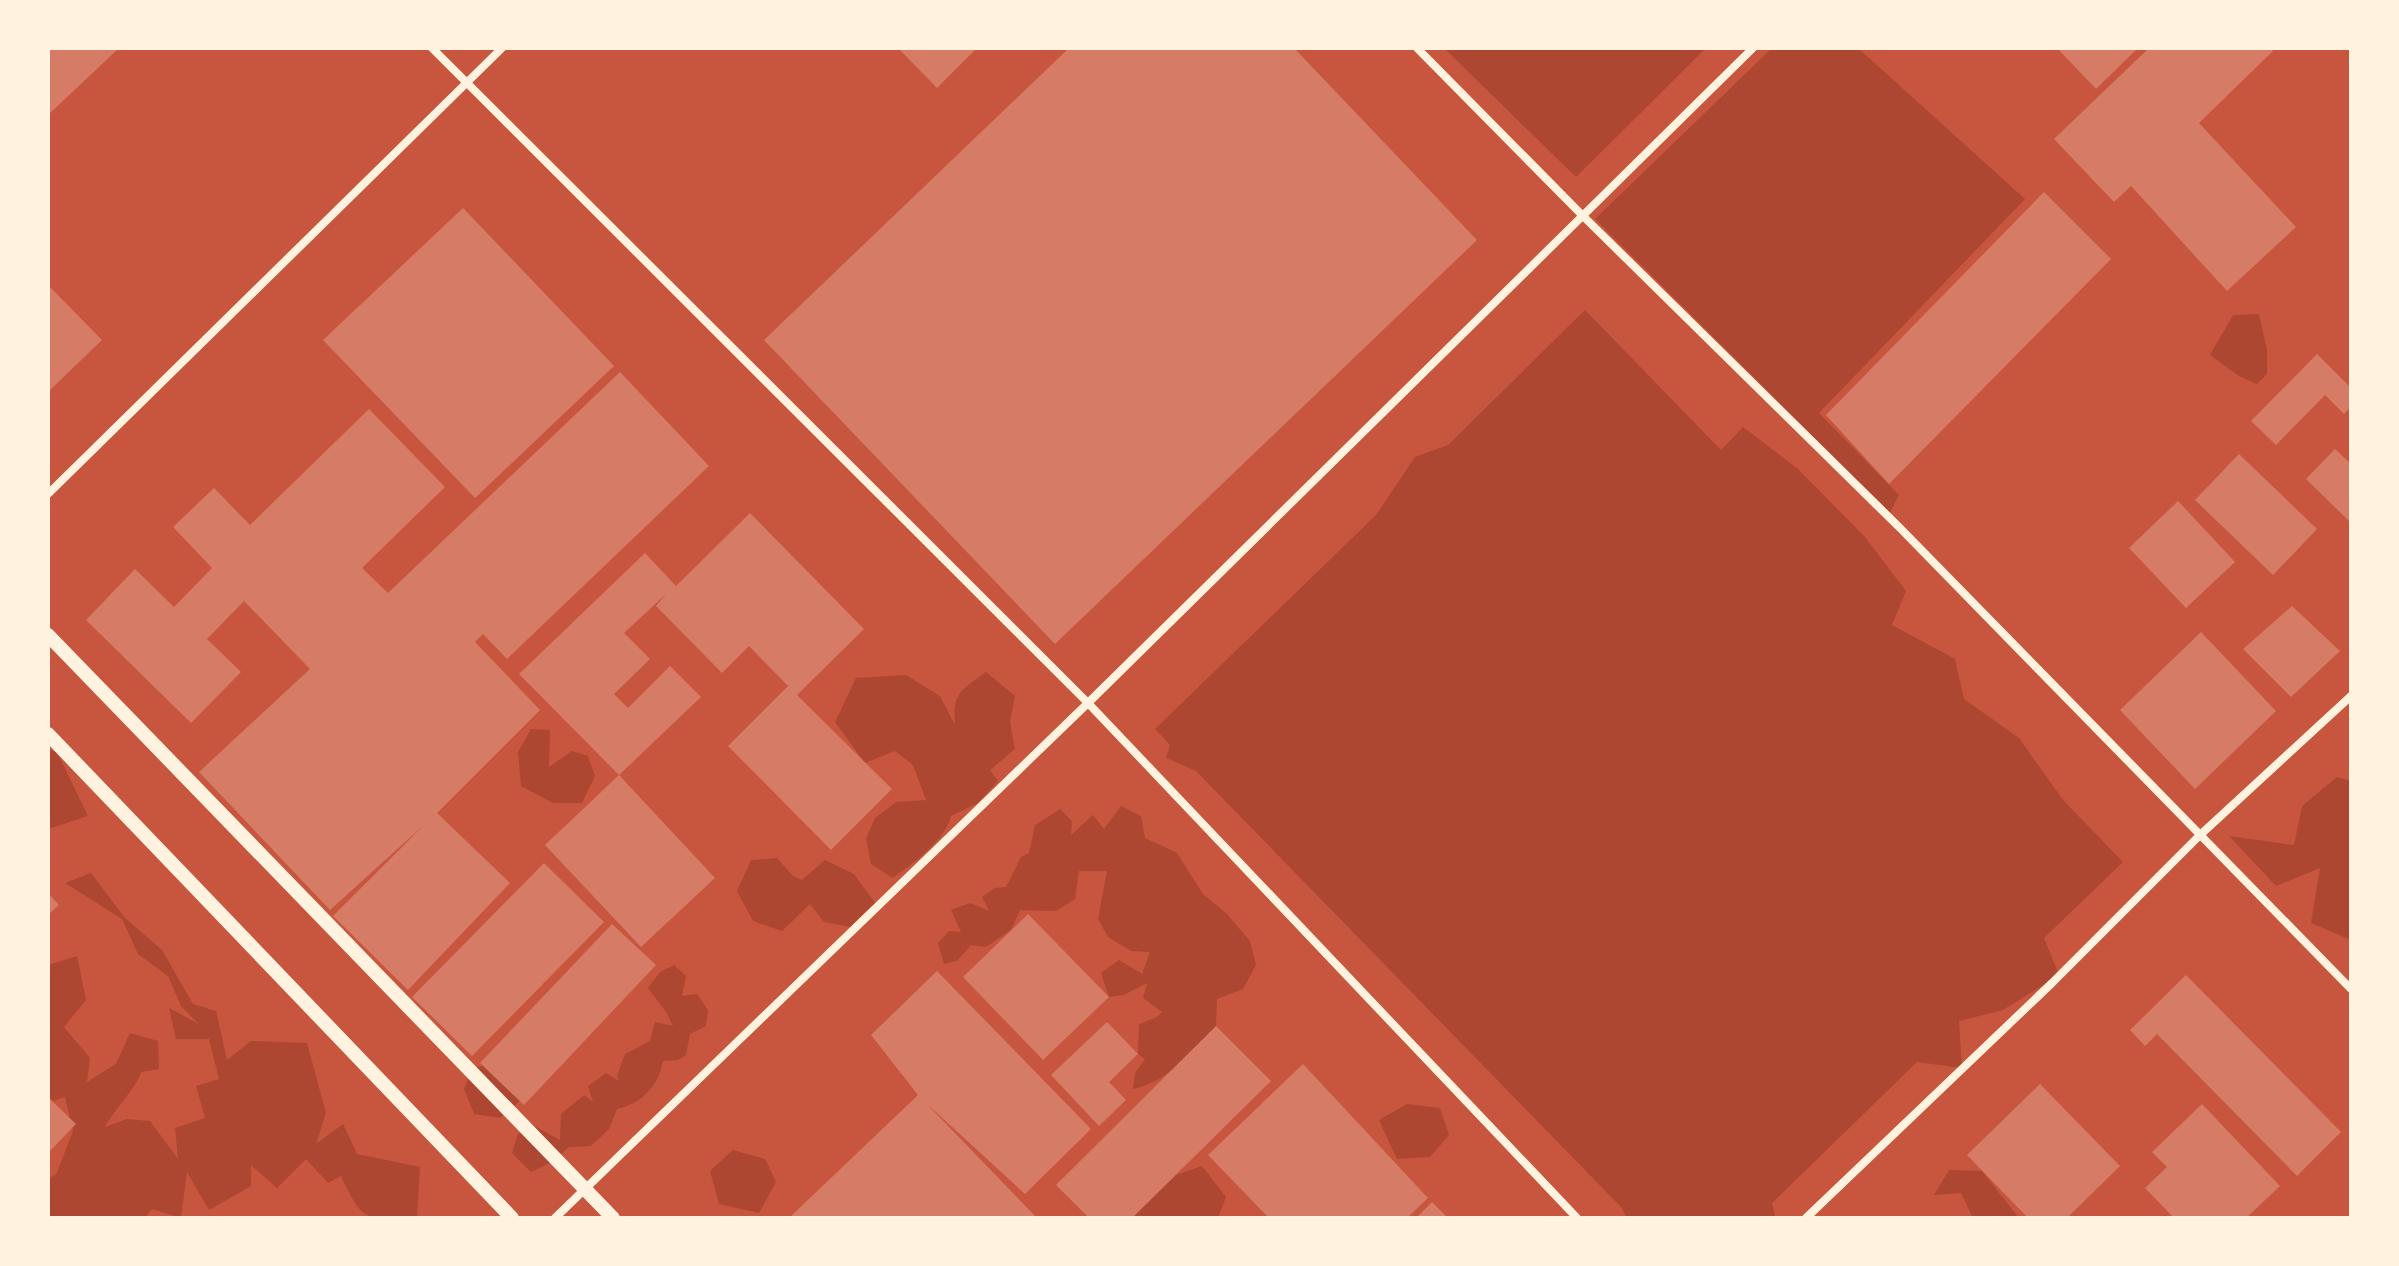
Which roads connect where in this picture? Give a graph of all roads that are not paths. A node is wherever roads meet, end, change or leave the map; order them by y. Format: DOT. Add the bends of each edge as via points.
graph roads {
  1 [pos="432,48"];
  2 [pos="502,48"];
  3 [pos="1417,48"];
  4 [pos="1753,48"];
  5 [pos="466,83"];
  6 [pos="1582,215"];
  7 [pos="48,494"];
  8 [pos="48,635"];
  9 [pos="2351,696"];
  10 [pos="1088,703"];
  11 [pos="48,734"];
  12 [pos="2199,836"];
  13 [pos="2351,989"];
  14 [pos="585,1189"];
  15 [pos="512,1218"];
  16 [pos="555,1218"];
  17 [pos="613,1218"];
  18 [pos="1577,1218"];
  19 [pos="1806,1218"];
  1 -- 5 [label="street"];
  2 -- 5 [label="street"];
  3 -- 6 [label="street"];
  4 -- 6 [label="street"];
  5 -- 7 [label="street"];
  5 -- 10 [label="street"];
  6 -- 10 [label="street"];
  6 -- 12 [label="street" via="1901,529"];
  8 -- 14 [label="street"];
  9 -- 12 [label="street"];
  10 -- 14 [label="street"];
  10 -- 18 [label="street"];
  11 -- 15 [label="street"];
  12 -- 13 [label="street"];
  12 -- 19 [label="street"];
  14 -- 16 [label="street"];
  14 -- 17 [label="street"];
}
